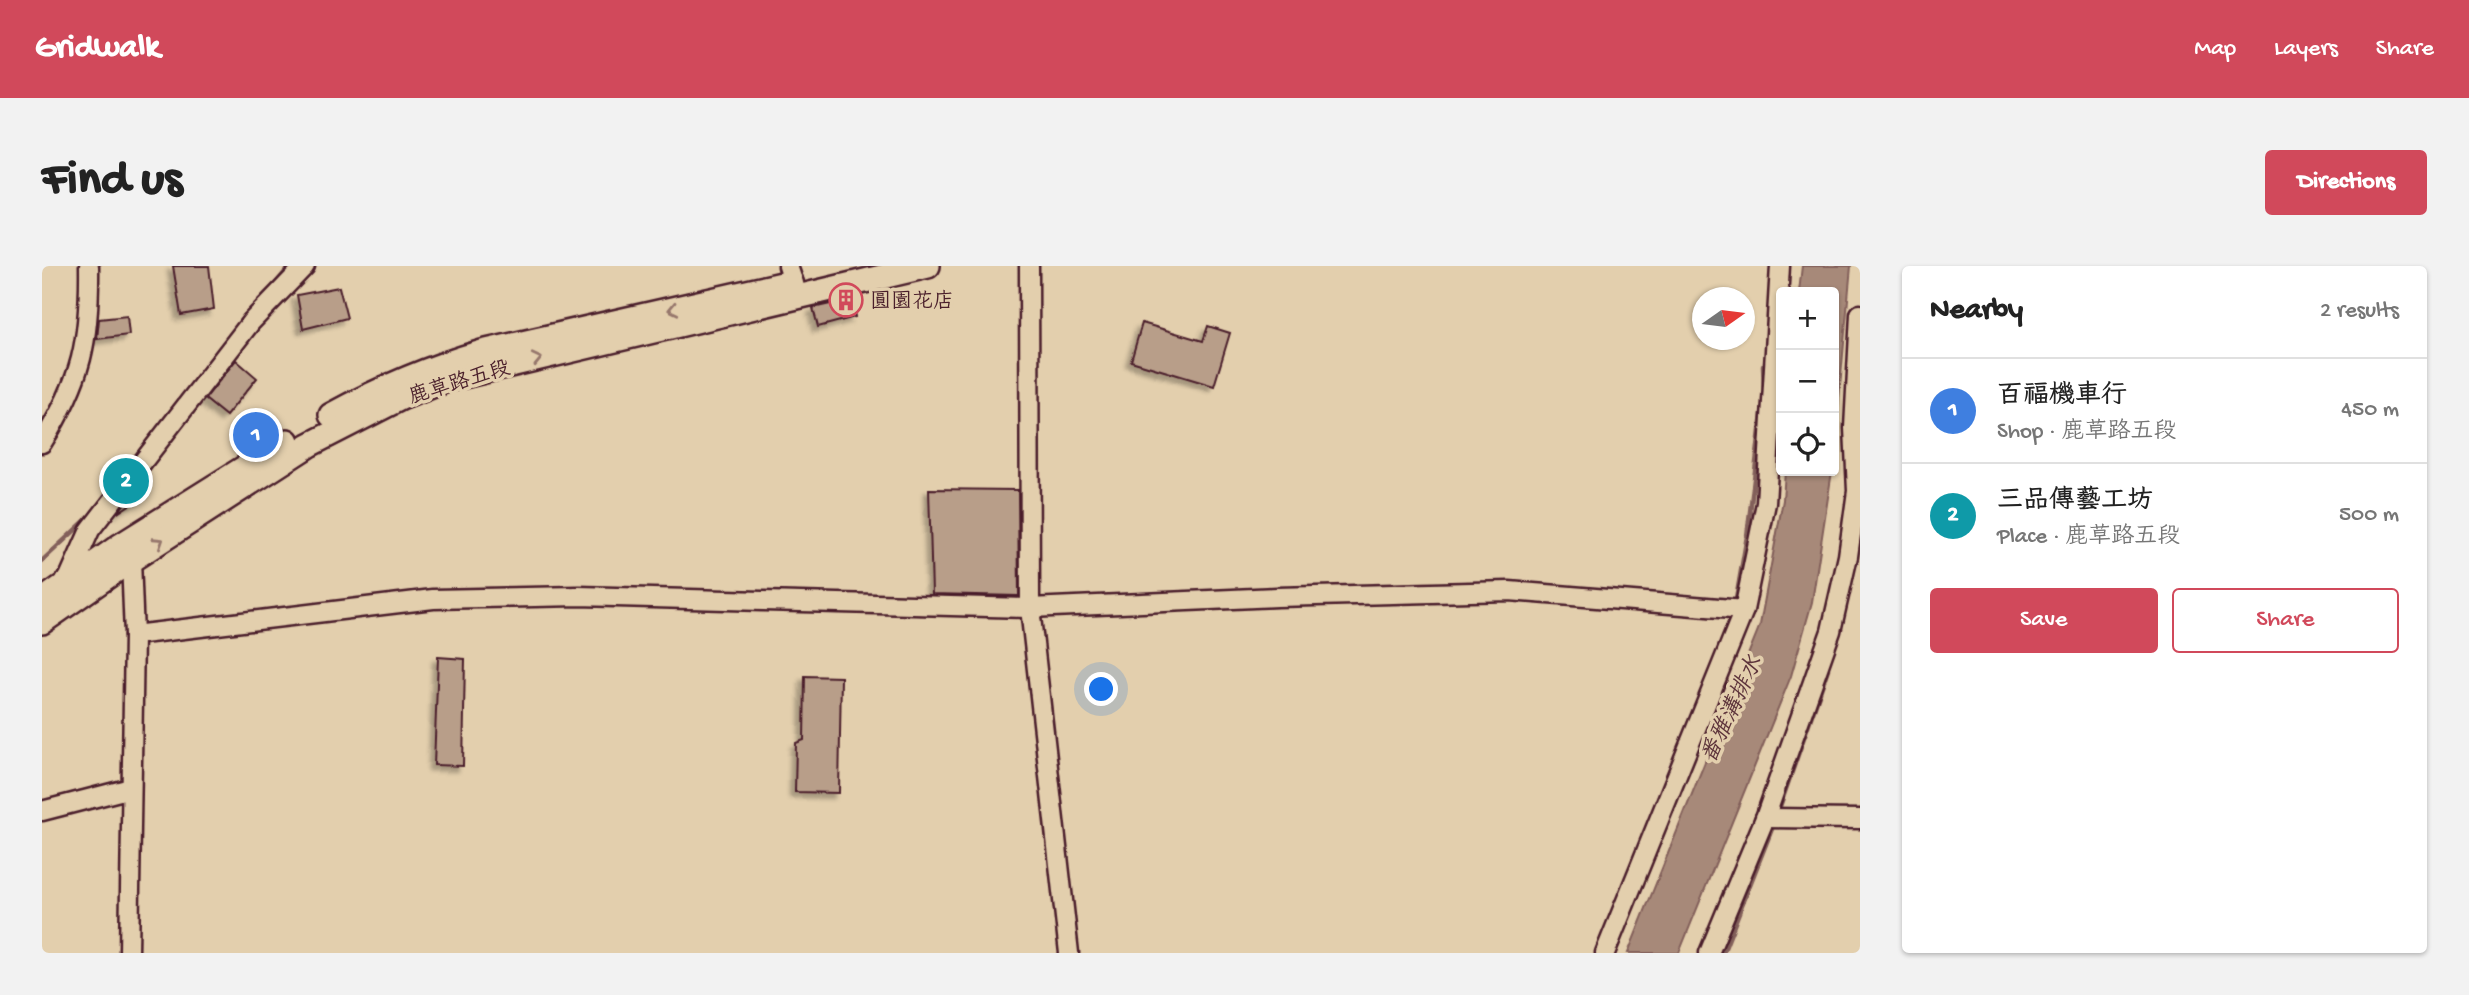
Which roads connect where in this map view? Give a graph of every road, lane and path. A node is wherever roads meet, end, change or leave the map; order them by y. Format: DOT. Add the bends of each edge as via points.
graph roads {
  1 [pos="89,266"];
  2 [pos="305,266"];
  3 [pos="859,266"];
  4 [pos="928,266"];
  5 [pos="1028,266"];
  6 [pos="1780,266"];
  7 [pos="793,281"];
  8 [pos="1860,314"];
  9 [pos="42,443"];
  10 [pos="126,553"];
  11 [pos="71,591"];
  12 [pos="42,601"];
  13 [pos="1030,608"];
  14 [pos="1744,610"];
  15 [pos="42,622"];
  16 [pos="134,635"];
  17 [pos="131,788"];
  18 [pos="42,811"];
  19 [pos="1765,818"];
  20 [pos="1860,819"];
  21 [pos="130,953"];
  22 [pos="1069,953"];
  23 [pos="1605,953"];
  24 [pos="1709,953"];
  1 -- 9 [label="street" via="85,347 76,379"];
  2 -- 11 [label="street" via="244,331 90,530"];
  3 -- 7 [label="main road, 鹿草路五段"];
  4 -- 7 [label="main road, 鹿草路五段"];
  5 -- 13 [label="street"];
  6 -- 14 [label="street" via="1766,503"];
  7 -- 10 [label="main road, 鹿草路五段" via="447,380 401,398 309,445"];
  8 -- 19 [label="street" via="1854,428 1857,491 1848,556 1831,631"];
  10 -- 11 [label="main road, 鹿草路五段"];
  10 -- 16 [label="street"];
  11 -- 12 [label="main road, 鹿草路五段"];
  11 -- 15 [label="main road, 鹿草路五段"];
  13 -- 14 [label="street" via="1509,591"];
  13 -- 16 [label="street" via="579,596 433,598"];
  13 -- 22 [label="street"];
  14 -- 23 [label="street"];
  16 -- 17 [label="street"];
  17 -- 18 [label="street"];
  17 -- 21 [label="street"];
  19 -- 20 [label="street"];
  19 -- 24 [label="street"];
}
